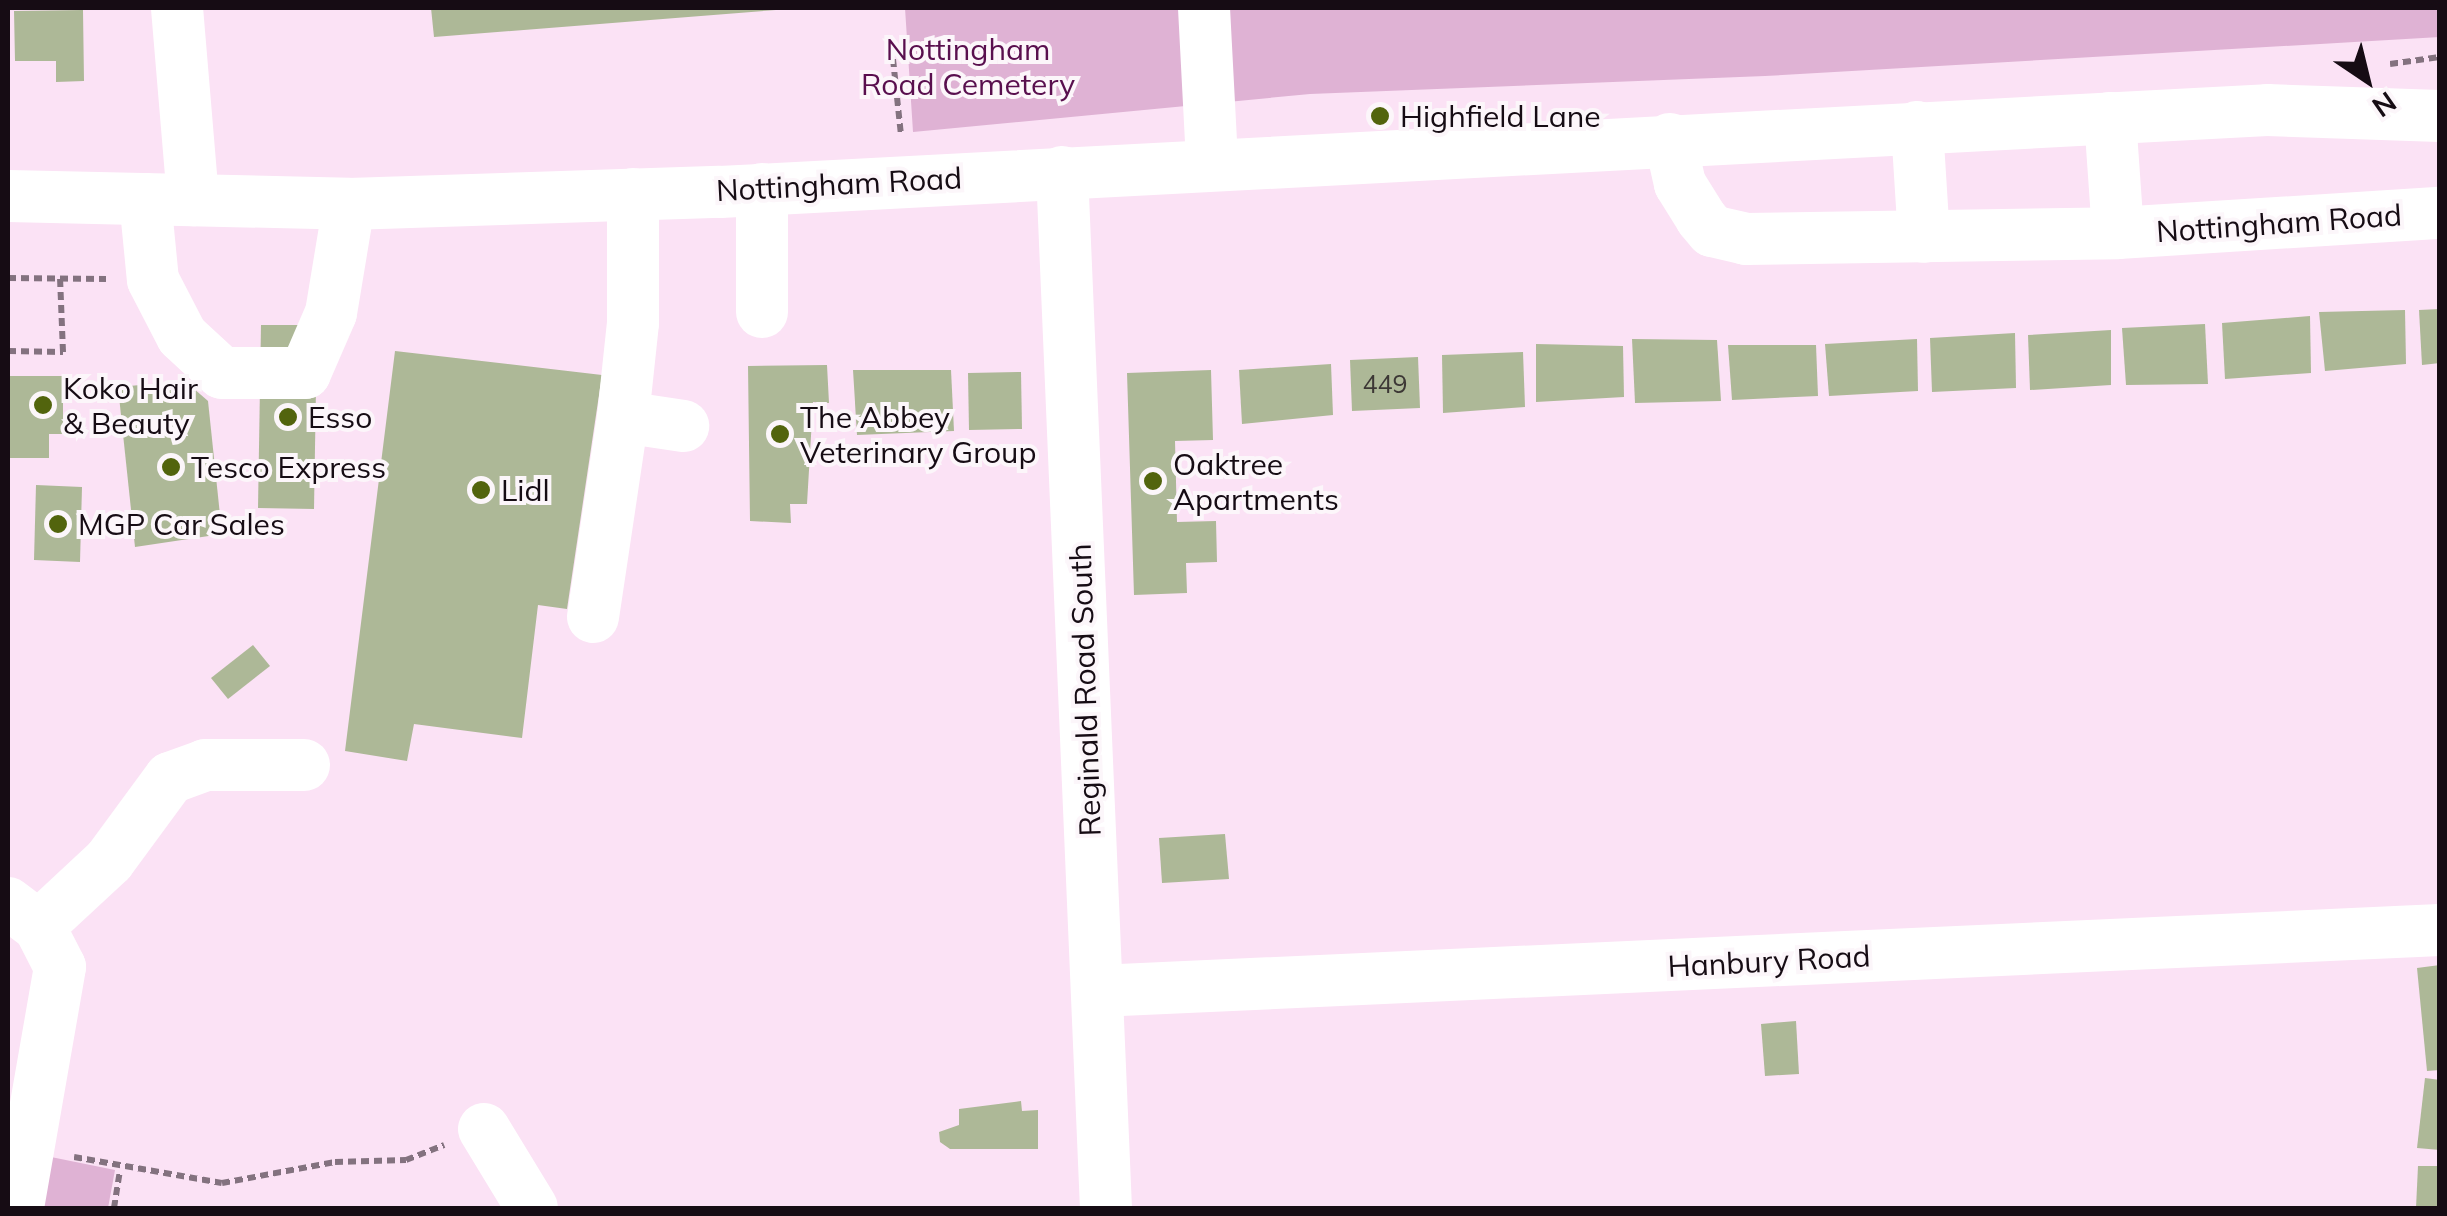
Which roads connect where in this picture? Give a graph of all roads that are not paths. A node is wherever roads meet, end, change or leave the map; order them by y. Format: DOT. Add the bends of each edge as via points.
graph roads {
  1 [pos="178,8"];
  2 [pos="1204,8"];
  3 [pos="2440,82"];
  4 [pos="2267,110"];
  5 [pos="2440,116"];
  6 [pos="2110,118"];
  7 [pos="1917,127"];
  8 [pos="1670,139"];
  9 [pos="1212,162"];
  10 [pos="1062,172"];
  11 [pos="762,189"];
  12 [pos="633,194"];
  13 [pos="8,196"];
  14 [pos="169,200"];
  15 [pos="349,204"];
  16 [pos="2440,212"];
  17 [pos="2118,233"];
  18 [pos="1924,237"];
  19 [pos="762,312"];
  20 [pos="622,417"];
  21 [pos="684,426"];
  22 [pos="594,616"];
  23 [pos="304,764"];
  24 [pos="23,915"];
  25 [pos="2440,930"];
  26 [pos="1098,991"];
  27 [pos="484,1129"];
  28 [pos="18,1208"];
  29 [pos="532,1208"];
  30 [pos="1106,1208"];
  1 -- 14 [label="street"];
  2 -- 9 [label="street"];
  3 -- 4 [label="street, Nottingham Road"];
  4 -- 5 [label="street, Nottingham Road"];
  4 -- 6 [label="street, Nottingham Road"];
  6 -- 7 [label="street, Nottingham Road"];
  6 -- 17 [label="street, Nottingham Road"];
  7 -- 8 [label="street, Nottingham Road"];
  7 -- 18 [label="street"];
  8 -- 9 [label="street, Nottingham Road"];
  8 -- 18 [label="street, Nottingham Road" via="1690,202 1712,231 1729,238"];
  9 -- 10 [label="street, Nottingham Road"];
  10 -- 11 [label="street, Nottingham Road"];
  10 -- 26 [label="street, Reginald Road South"];
  11 -- 12 [label="street, Nottingham Road"];
  11 -- 19 [label="street"];
  12 -- 15 [label="street, Nottingham Road"];
  12 -- 20 [label="street" via="633,323"];
  13 -- 14 [label="street, Nottingham Road"];
  14 -- 15 [label="street, Nottingham Road"];
  14 -- 15 [label="street" via="153,280 182,336 222,373 305,373 331,312"];
  16 -- 17 [label="street, Nottingham Road"];
  17 -- 18 [label="street, Nottingham Road"];
  20 -- 21 [label="street"];
  20 -- 22 [label="street"];
  23 -- 24 [label="street" via="229,763 170,778 110,860"];
  24 -- 28 [label="street" via="60,966"];
  25 -- 26 [label="street, Hanbury Road"];
  26 -- 30 [label="street, Reginald Road South"];
  27 -- 29 [label="street"];
}
